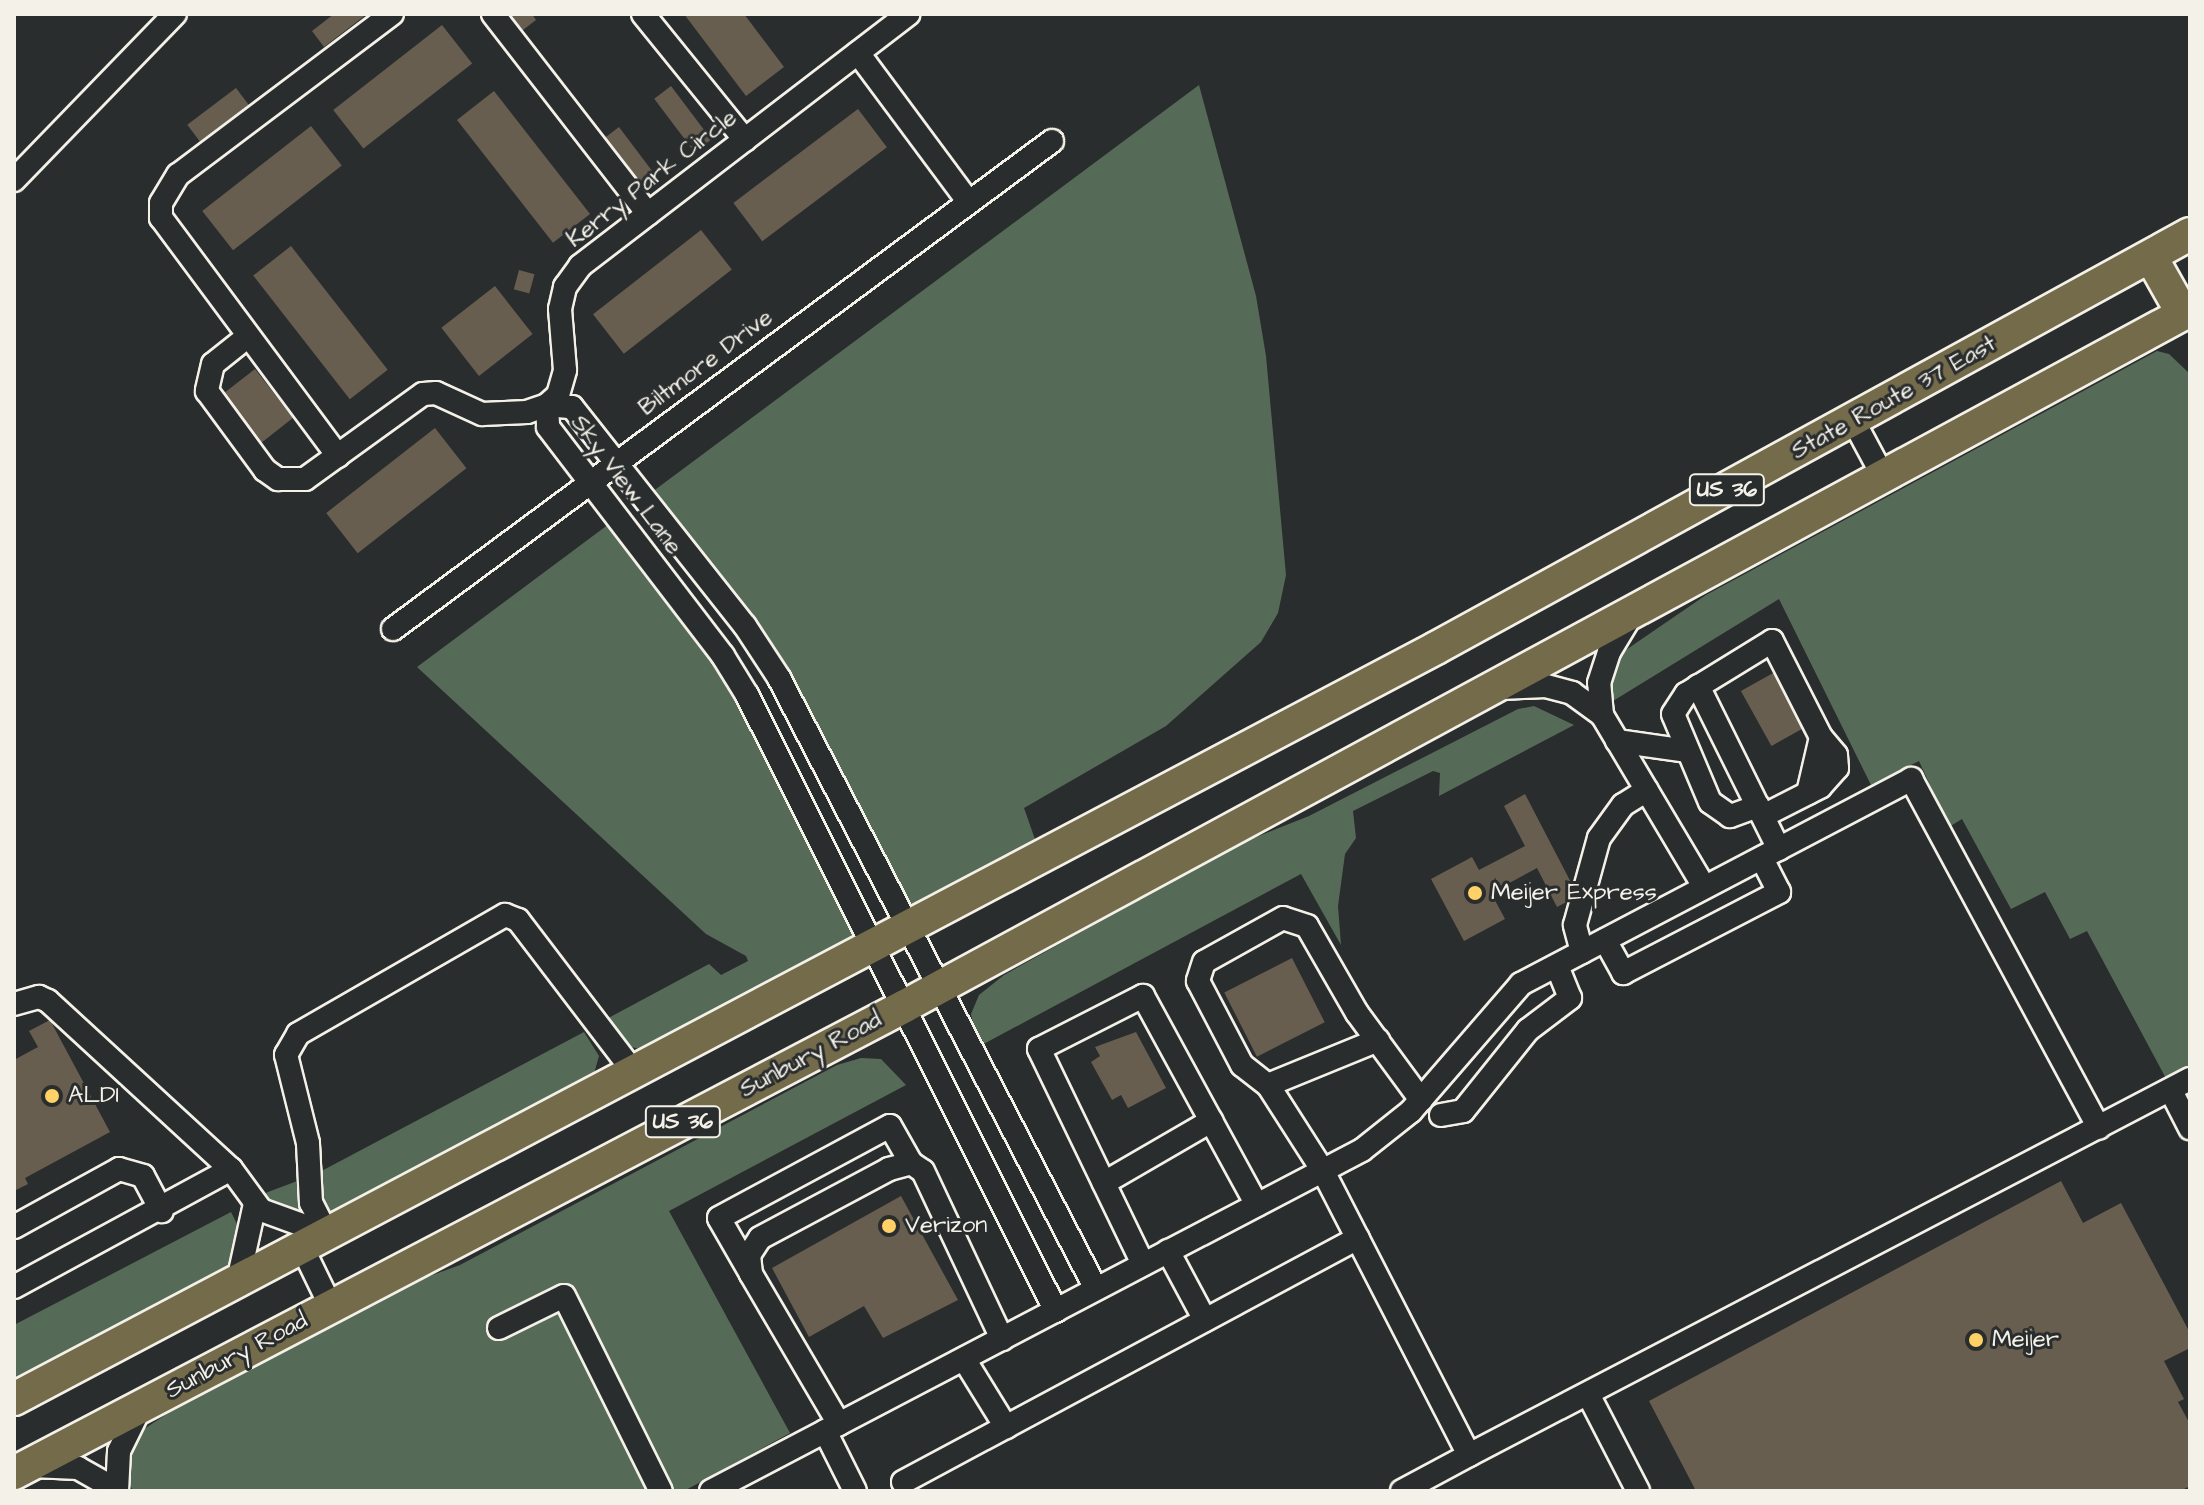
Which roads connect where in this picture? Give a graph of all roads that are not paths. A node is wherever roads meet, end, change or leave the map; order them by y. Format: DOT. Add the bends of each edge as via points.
graph roads {
  1 [pos="175,14"];
  2 [pos="392,14"];
  3 [pos="493,14"];
  4 [pos="643,14"];
  5 [pos="908,14"];
  6 [pos="858,53"];
  7 [pos="745,140"];
  8 [pos="1052,141"];
  9 [pos="14,180"];
  10 [pos="967,200"];
  11 [pos="648,214"];
  12 [pos="2190,234"];
  13 [pos="2151,257"];
  14 [pos="2188,317"];
  15 [pos="247,337"];
  16 [pos="547,405"];
  17 [pos="1853,420"];
  18 [pos="338,456"];
  19 [pos="615,463"];
  20 [pos="1883,476"];
  21 [pos="590,482"];
  22 [pos="1632,614"];
  23 [pos="393,629"];
  24 [pos="1698,686"];
  25 [pos="1496,688"];
  26 [pos="1602,715"];
  27 [pos="1617,741"];
  28 [pos="1686,751"];
  29 [pos="1647,790"];
  30 [pos="1760,811"];
  31 [pos="1771,853"];
  32 [pos="1704,887"];
  33 [pos="906,929"];
  34 [pos="1605,940"];
  35 [pos="872,946"];
  36 [pos="1582,952"];
  37 [pos="1557,965"];
  38 [pos="937,988"];
  39 [pos="14,1004"];
  40 [pos="905,1006"];
  41 [pos="1378,1040"];
  42 [pos="633,1071"];
  43 [pos="2190,1079"];
  44 [pos="1268,1085"];
  45 [pos="2171,1091"];
  46 [pos="1421,1100"];
  47 [pos="1441,1115"];
  48 [pos="1211,1121"];
  49 [pos="2099,1128"];
  50 [pos="2190,1128"];
  51 [pos="911,1163"];
  52 [pos="231,1169"];
  53 [pos="1323,1171"];
  54 [pos="1104,1183"];
  55 [pos="255,1204"];
  56 [pos="1257,1205"];
  57 [pos="162,1211"];
  58 [pos="14,1227"];
  59 [pos="1358,1238"];
  60 [pos="314,1241"];
  61 [pos="1168,1251"];
  62 [pos="1143,1264"];
  63 [pos="751,1274"];
  64 [pos="238,1281"];
  65 [pos="14,1287"];
  66 [pos="1096,1289"];
  67 [pos="331,1307"];
  68 [pos="1056,1311"];
  69 [pos="1205,1320"];
  70 [pos="499,1328"];
  71 [pos="1002,1339"];
  72 [pos="964,1359"];
  73 [pos="1588,1394"];
  74 [pos="14,1399"];
  75 [pos="141,1406"];
  76 [pos="1006,1427"];
  77 [pos="832,1428"];
  78 [pos="1469,1455"];
  79 [pos="21,1470"];
  80 [pos="903,1482"];
  81 [pos="117,1491"];
  82 [pos="661,1491"];
  83 [pos="711,1491"];
  84 [pos="855,1491"];
  85 [pos="1402,1491"];
  86 [pos="1638,1491"];
  1 -- 9 [label="street"];
  2 -- 15 [label="street" via="165,189 161,218"];
  3 -- 11 [label="street"];
  4 -- 7 [label="street"];
  5 -- 6 [label="street, Kerry Park Circle"];
  6 -- 7 [label="street, Kerry Park Circle"];
  6 -- 10 [label="street"];
  7 -- 11 [label="street, Kerry Park Circle"];
  8 -- 10 [label="street, Biltmore Drive"];
  10 -- 19 [label="street, Biltmore Drive"];
  11 -- 16 [label="street, Kerry Park Circle" via="580,266 565,287 560,309 565,370 558,395"];
  12 -- 13 [label="highway, State Route 37 East / US 36"];
  13 -- 14 [label="highway"];
  13 -- 17 [label="highway, State Route 37 East / US 36"];
  14 -- 20 [label="highway, US 36"];
  15 -- 18 [label="street"];
  15 -- 18 [label="street" via="213,364 207,391 265,470 278,479 305,479"];
  16 -- 18 [label="street" via="527,412 482,414 436,393 423,394"];
  16 -- 19 [label="street, Sky View Lane" via="572,407"];
  16 -- 21 [label="street, Sky View Lane" via="548,427"];
  17 -- 20 [label="street"];
  17 -- 33 [label="highway, State Route 37 East / US 36"];
  19 -- 21 [label="street, Biltmore Drive"];
  19 -- 33 [label="street, Sky View Lane" via="745,626 779,678"];
  20 -- 22 [label="highway, US 36"];
  21 -- 23 [label="street, Biltmore Drive"];
  21 -- 35 [label="street, Sky View Lane" via="731,669 826,844"];
  22 -- 25 [label="highway, US 36"];
  22 -- 26 [label="street" via="1609,652 1599,683"];
  24 -- 28 [label="street" via="1673,714"];
  24 -- 30 [label="street"];
  24 -- 30 [label="street" via="1772,641 1821,737 1808,793"];
  25 -- 26 [label="street" via="1546,686 1572,693"];
  25 -- 38 [label="highway, Sunbury Road / US 36"];
  26 -- 27 [label="street"];
  27 -- 28 [label="street"];
  27 -- 29 [label="street"];
  28 -- 30 [label="street" via="1720,812 1730,816"];
  29 -- 32 [label="street"];
  29 -- 36 [label="street" via="1614,815 1599,838 1575,925"];
  30 -- 31 [label="street"];
  31 -- 32 [label="street"];
  31 -- 34 [label="street" via="1779,892 1623,973"];
  31 -- 49 [label="street" via="1911,779"];
  32 -- 34 [label="street"];
  33 -- 35 [label="highway, US 36"];
  33 -- 38 [label="street, Sky View Lane"];
  34 -- 36 [label="street"];
  35 -- 40 [label="street, Sky View Lane"];
  35 -- 42 [label="highway, US 36"];
  36 -- 37 [label="street"];
  37 -- 46 [label="street" via="1521,984"];
  37 -- 47 [label="street" via="1570,998 1528,1030 1463,1111"];
  38 -- 40 [label="highway, Sunbury Road / US 36"];
  38 -- 66 [label="street, Sky View Lane"];
  39 -- 52 [label="street" via="39,997 48,1001"];
  40 -- 67 [label="highway, Sunbury Road / US 36"];
  40 -- 68 [label="street, Sky View Lane"];
  41 -- 44 [label="street"];
  41 -- 44 [label="street" via="1307,926 1283,918 1204,962 1198,981 1242,1065"];
  41 -- 46 [label="street"];
  42 -- 60 [label="highway, US 36"];
  42 -- 60 [label="street" via="518,920 505,915 298,1034 286,1055 308,1143"];
  43 -- 45 [label="street"];
  44 -- 53 [label="street"];
  45 -- 49 [label="street"];
  45 -- 50 [label="street"];
  46 -- 53 [label="street" via="1362,1150"];
  48 -- 54 [label="street"];
  48 -- 54 [label="street" via="1143,996 1039,1049"];
  48 -- 56 [label="street"];
  49 -- 73 [label="street"];
  51 -- 63 [label="street" via="889,1169 760,1238 749,1255"];
  51 -- 63 [label="street" via="890,1126 719,1218"];
  51 -- 71 [label="street" via="923,1171"];
  52 -- 55 [label="street"];
  52 -- 57 [label="street"];
  53 -- 56 [label="street"];
  53 -- 59 [label="street"];
  54 -- 62 [label="street"];
  55 -- 60 [label="street"];
  55 -- 64 [label="street"];
  56 -- 61 [label="street"];
  57 -- 58 [label="street" via="143,1176 119,1169"];
  57 -- 65 [label="street"];
  59 -- 69 [label="street"];
  59 -- 78 [label="street"];
  60 -- 64 [label="highway, US 36"];
  60 -- 67 [label="street"];
  61 -- 62 [label="street"];
  61 -- 69 [label="street"];
  62 -- 66 [label="street"];
  63 -- 77 [label="street"];
  64 -- 74 [label="highway, US 36"];
  66 -- 68 [label="street"];
  67 -- 75 [label="highway, Sunbury Road / US 36"];
  68 -- 71 [label="street"];
  69 -- 76 [label="street"];
  70 -- 82 [label="street" via="564,1296"];
  71 -- 72 [label="street"];
  72 -- 76 [label="street"];
  72 -- 77 [label="street"];
  73 -- 78 [label="street"];
  73 -- 86 [label="street"];
  75 -- 79 [label="highway, Sunbury Road / US 36"];
  75 -- 81 [label="street" via="119,1451"];
  76 -- 80 [label="street"];
  77 -- 83 [label="street"];
  77 -- 84 [label="street"];
  78 -- 85 [label="street"];
  79 -- 81 [label="street" via="78,1468"];
}
